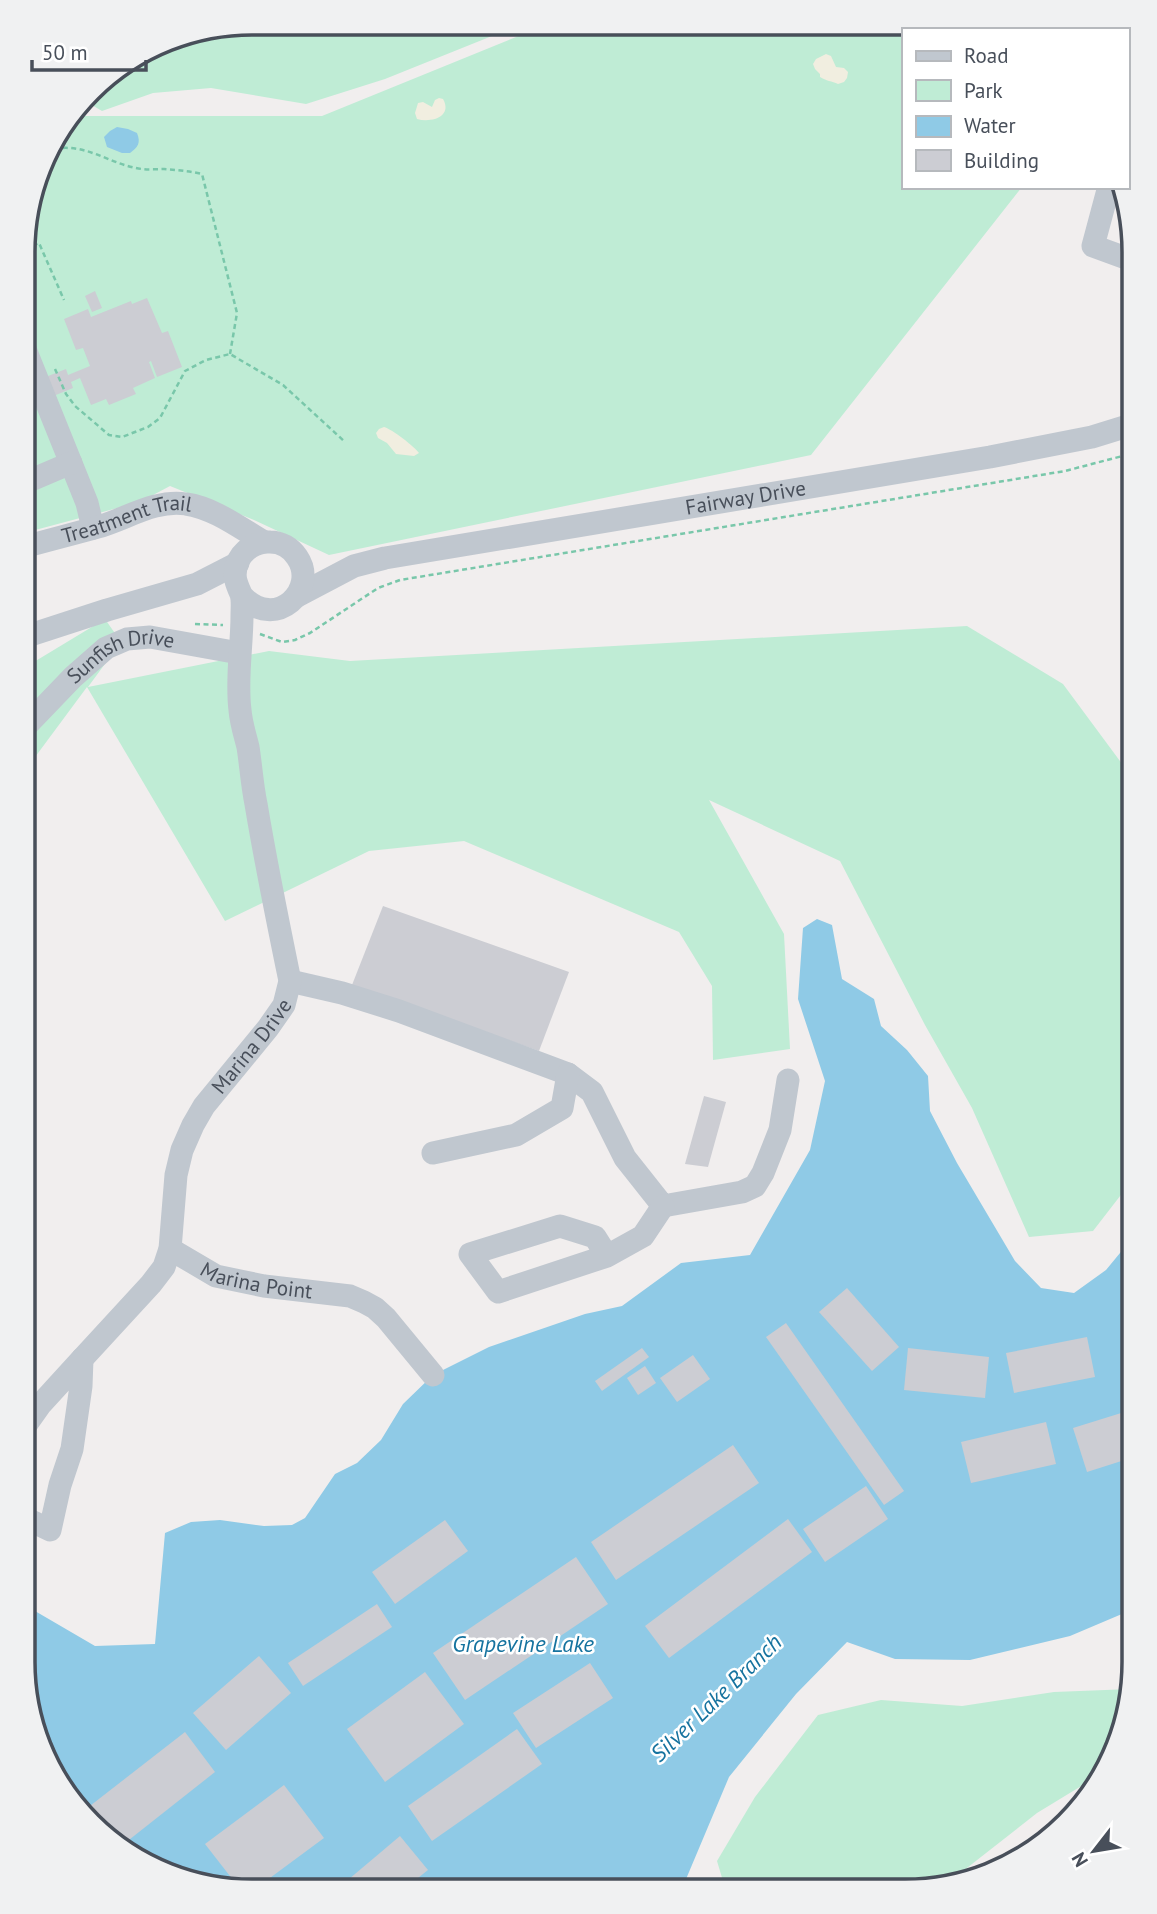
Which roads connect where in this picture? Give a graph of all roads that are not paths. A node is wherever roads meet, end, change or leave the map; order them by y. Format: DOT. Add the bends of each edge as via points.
graph roads {
  1 [pos="1109,190"];
  2 [pos="1122,257"];
  3 [pos="35,396"];
  4 [pos="1122,428"];
  5 [pos="71,463"];
  6 [pos="35,478"];
  7 [pos="226,521"];
  8 [pos="93,528"];
  9 [pos="264,542"];
  10 [pos="35,544"];
  11 [pos="297,556"];
  12 [pos="239,559"];
  13 [pos="354,566"];
  14 [pos="197,584"];
  15 [pos="239,592"];
  16 [pos="288,602"];
  17 [pos="247,630"];
  18 [pos="35,633"];
  19 [pos="239,653"];
  20 [pos="35,717"];
  21 [pos="290,981"];
  22 [pos="568,1074"];
  23 [pos="788,1080"];
  24 [pos="433,1153"];
  25 [pos="663,1206"];
  26 [pos="170,1249"];
  27 [pos="607,1256"];
  28 [pos="82,1359"];
  29 [pos="433,1375"];
  30 [pos="35,1412"];
  31 [pos="35,1523"];
  1 -- 2 [label="street" via="1093,246"];
  3 -- 5 [label="street"];
  4 -- 13 [label="street, Fairway Drive" via="1049,446"];
  5 -- 6 [label="street"];
  5 -- 8 [label="street"];
  7 -- 8 [label="street, Treatment Trail" via="199,507 177,503"];
  7 -- 9 [label="street, Treatment Trail"];
  7 -- 12 [label="street"];
  8 -- 10 [label="street, Treatment Trail"];
  9 -- 11 [label="street, Fairway Drive" via="282,544"];
  9 -- 12 [label="street"];
  11 -- 13 [label="street, Fairway Drive" via="327,567"];
  11 -- 16 [label="street" via="302,585"];
  12 -- 14 [label="street"];
  12 -- 15 [label="street" via="235,579"];
  13 -- 16 [label="street, Fairway Drive"];
  14 -- 15 [label="street"];
  14 -- 18 [label="street"];
  15 -- 16 [label="street" via="256,608 268,611"];
  15 -- 17 [label="street, Marina Drive"];
  16 -- 17 [label="street"];
  17 -- 19 [label="street, Marina Drive"];
  19 -- 20 [label="street, Sunfish Drive" via="175,640 127,639 106,648"];
  19 -- 21 [label="street, Marina Drive" via="239,710"];
  21 -- 22 [label="street" via="399,1011"];
  21 -- 26 [label="street, Marina Drive" via="284,1005 204,1106 187,1138 176,1175"];
  22 -- 24 [label="street" via="562,1108 516,1135"];
  22 -- 25 [label="street" via="592,1092 625,1158"];
  23 -- 25 [label="street" via="780,1130 755,1186"];
  25 -- 27 [label="street" via="643,1236"];
  26 -- 28 [label="street, Marina Drive" via="151,1284"];
  26 -- 29 [label="street, Marina Point" via="216,1276 237,1282 350,1296 386,1318"];
  27 -- 27 [label="street" via="498,1292 470,1254 560,1226 595,1237"];
  28 -- 30 [label="street, Marina Drive"];
  28 -- 31 [label="street" via="72,1449 50,1530"];
}
